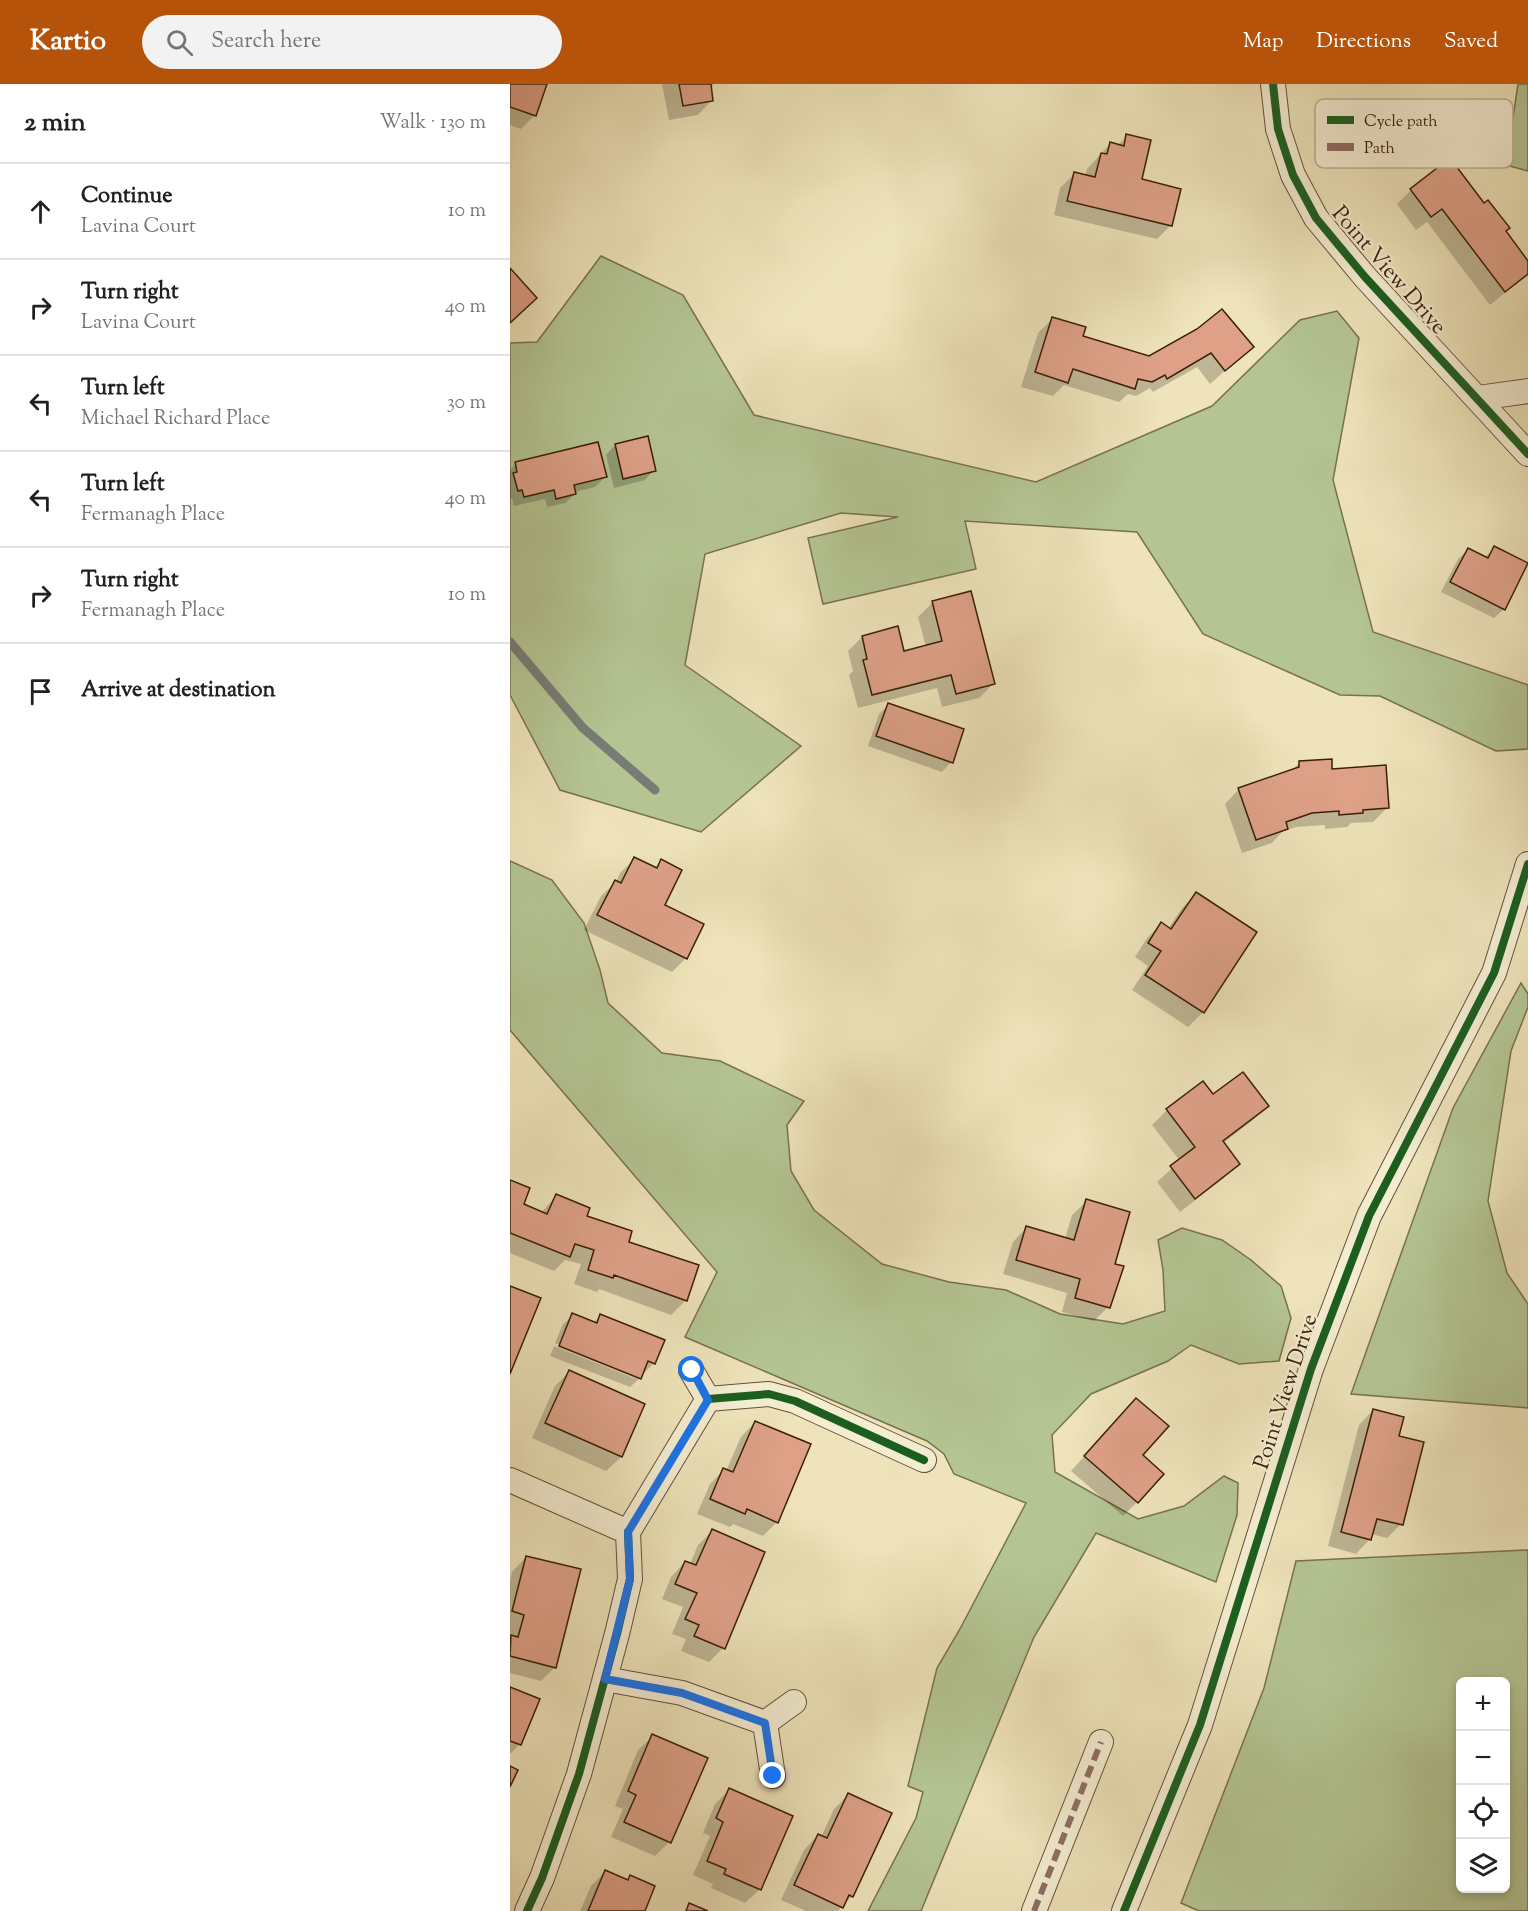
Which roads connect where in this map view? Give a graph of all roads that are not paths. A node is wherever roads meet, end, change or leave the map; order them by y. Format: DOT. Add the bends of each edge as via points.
graph roads {
  1 [pos="1272,84"];
  2 [pos="1528,391"];
  3 [pos="1478,398"];
  4 [pos="1528,454"];
  5 [pos="1528,864"];
  6 [pos="692,1370"];
  7 [pos="708,1400"];
  8 [pos="924,1460"];
  9 [pos="510,1480"];
  10 [pos="628,1532"];
  11 [pos="605,1679"];
  12 [pos="794,1702"];
  13 [pos="765,1723"];
  14 [pos="1101,1742"];
  15 [pos="773,1776"];
  16 [pos="527,1911"];
  17 [pos="1034,1911"];
  18 [pos="1124,1911"];
  1 -- 3 [label="street, Point View Drive" via="1278,129 1293,175 1316,218 1365,277"];
  2 -- 3 [label="street"];
  3 -- 4 [label="street, Point View Drive"];
  5 -- 18 [label="street, Point View Drive" via="1494,974 1369,1216 1311,1369 1200,1725"];
  6 -- 7 [label="street"];
  7 -- 8 [label="street" via="769,1394 795,1401"];
  7 -- 10 [label="street"];
  9 -- 10 [label="street"];
  10 -- 11 [label="street" via="630,1579"];
  11 -- 13 [label="street" via="682,1693"];
  11 -- 16 [label="street" via="579,1774"];
  12 -- 13 [label="street"];
  13 -- 15 [label="street"];
  14 -- 17 [label="street"];
}
